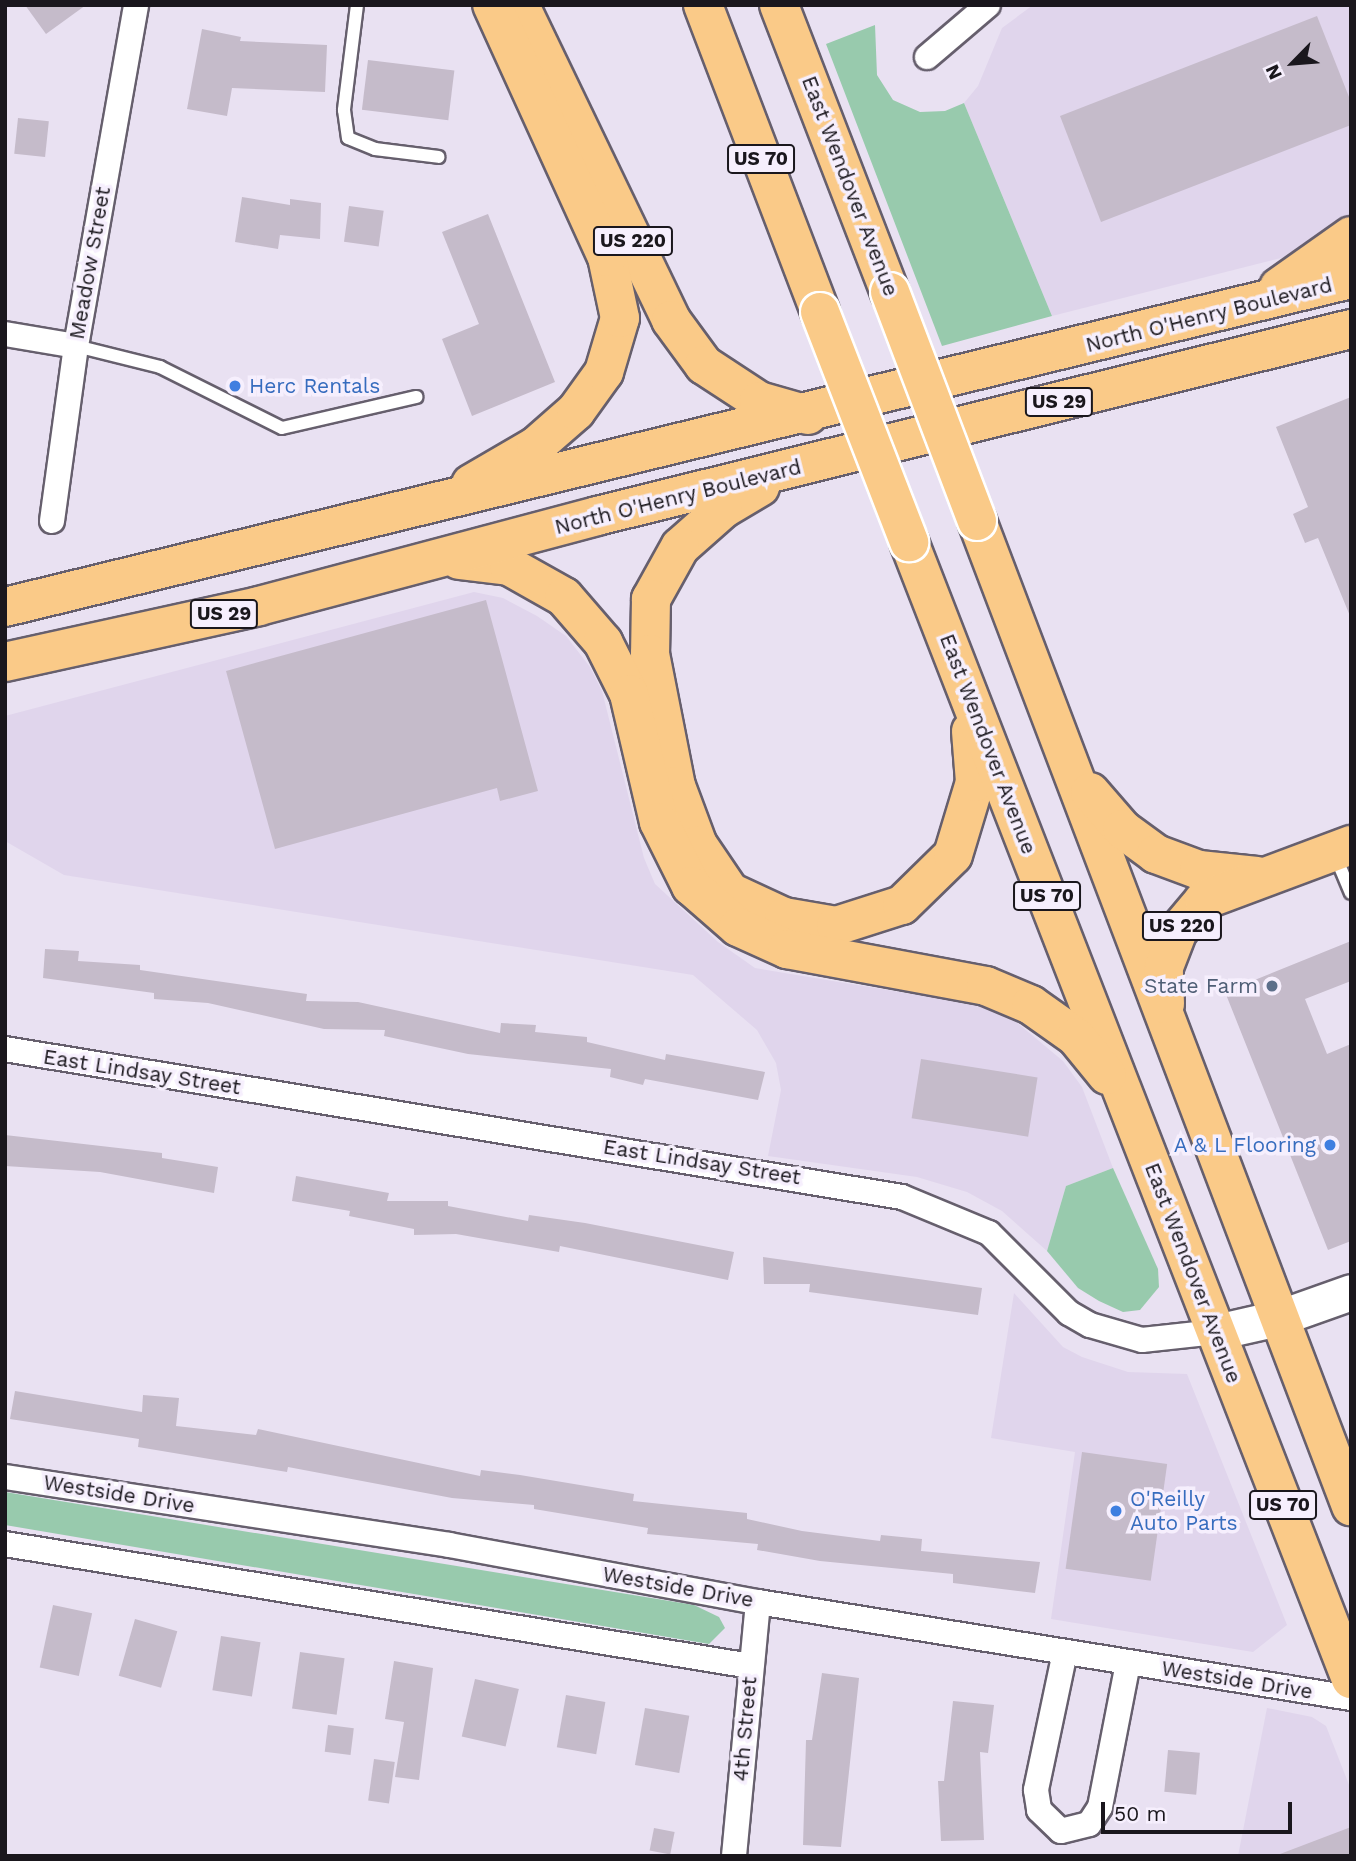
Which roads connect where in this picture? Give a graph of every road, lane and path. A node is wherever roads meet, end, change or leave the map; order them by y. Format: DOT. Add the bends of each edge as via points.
graph roads {
  1 [pos="136,5"];
  2 [pos="357,5"];
  3 [pos="492,5"];
  4 [pos="520,5"];
  5 [pos="703,5"];
  6 [pos="779,5"];
  7 [pos="988,5"];
  8 [pos="927,57"];
  9 [pos="439,157"];
  10 [pos="1351,236"];
  11 [pos="1351,279"];
  12 [pos="1218,313"];
  13 [pos="1343,333"];
  14 [pos="5,334"];
  15 [pos="76,346"];
  16 [pos="416,397"];
  17 [pos="810,415"];
  18 [pos="792,469"];
  19 [pos="438,504"];
  20 [pos="52,521"];
  21 [pos="440,558"];
  22 [pos="15,599"];
  23 [pos="5,662"];
  24 [pos="968,691"];
  25 [pos="1077,777"];
  26 [pos="1342,848"];
  27 [pos="1263,876"];
  28 [pos="1351,893"];
  29 [pos="1165,1020"];
  30 [pos="5,1049"];
  31 [pos="1127,1100"];
  32 [pos="1351,1292"];
  33 [pos="1278,1318"];
  34 [pos="1216,1332"];
  35 [pos="5,1477"];
  36 [pos="1349,1496"];
  37 [pos="5,1544"];
  38 [pos="758,1602"];
  39 [pos="1065,1652"];
  40 [pos="1128,1663"];
  41 [pos="751,1666"];
  42 [pos="1351,1679"];
  43 [pos="1351,1698"];
  44 [pos="734,1856"];
  1 -- 15 [label="street, Meadow Street"];
  2 -- 9 [label="lane" via="344,110 348,138 375,149"];
  3 -- 19 [label="highway" via="607,257 620,318 604,372 576,411 536,446"];
  4 -- 17 [label="highway, US 220" via="671,320 704,365 759,401"];
  5 -- 24 [label="highway, East Wendover Avenue / US 70, bridge"];
  6 -- 25 [label="highway, East Wendover Avenue / US 70, bridge"];
  7 -- 8 [label="street"];
  10 -- 12 [label="highway" via="1296,280"];
  11 -- 12 [label="highway, North O'Henry Boulevard / US 29"];
  12 -- 17 [label="highway, North O'Henry Boulevard / US 29"];
  13 -- 18 [label="highway, North O'Henry Boulevard / US 29"];
  14 -- 15 [label="street"];
  15 -- 16 [label="lane" via="160,367 282,428"];
  15 -- 20 [label="street, Meadow Street"];
  17 -- 19 [label="highway, North O'Henry Boulevard / US 29"];
  18 -- 21 [label="highway, North O'Henry Boulevard / US 29"];
  18 -- 24 [label="highway" via="723,509 680,547 652,599 650,654 676,786 698,845 730,892 784,917 836,926 901,905 953,855 975,782"];
  19 -- 22 [label="highway, North O'Henry Boulevard / US 29"];
  21 -- 23 [label="highway, North O'Henry Boulevard / US 29" via="259,606"];
  21 -- 31 [label="highway" via="509,566 564,597 603,642 629,694 659,822 691,886 738,927 787,949 986,986 1031,1005 1076,1037"];
  24 -- 31 [label="highway, East Wendover Avenue / US 70"];
  25 -- 27 [label="highway" via="1122,829 1156,854 1199,870"];
  25 -- 29 [label="highway, East Wendover Avenue / US 70"];
  26 -- 27 [label="highway, US 220"];
  26 -- 28 [label="lane"];
  27 -- 29 [label="highway, US 220" via="1204,900 1178,931 1164,967"];
  29 -- 33 [label="highway, East Wendover Avenue / US 70"];
  30 -- 34 [label="street, East Lindsay Street" via="902,1197 989,1233 1069,1313 1090,1325 1142,1340"];
  31 -- 34 [label="highway, East Wendover Avenue / US 70"];
  32 -- 33 [label="main road, East Lindsay Street"];
  33 -- 34 [label="main road, East Lindsay Street"];
  33 -- 36 [label="highway, East Wendover Avenue / US 70"];
  34 -- 42 [label="highway, East Wendover Avenue / US 70"];
  35 -- 38 [label="street, Westside Drive" via="449,1545"];
  37 -- 41 [label="street"];
  38 -- 39 [label="street, Westside Drive"];
  38 -- 41 [label="street, 4th Street"];
  39 -- 40 [label="street, Westside Drive"];
  39 -- 40 [label="street" via="1036,1790 1039,1810 1062,1831 1089,1825 1100,1807"];
  40 -- 43 [label="street, Westside Drive"];
  41 -- 44 [label="street, 4th Street"];
}
